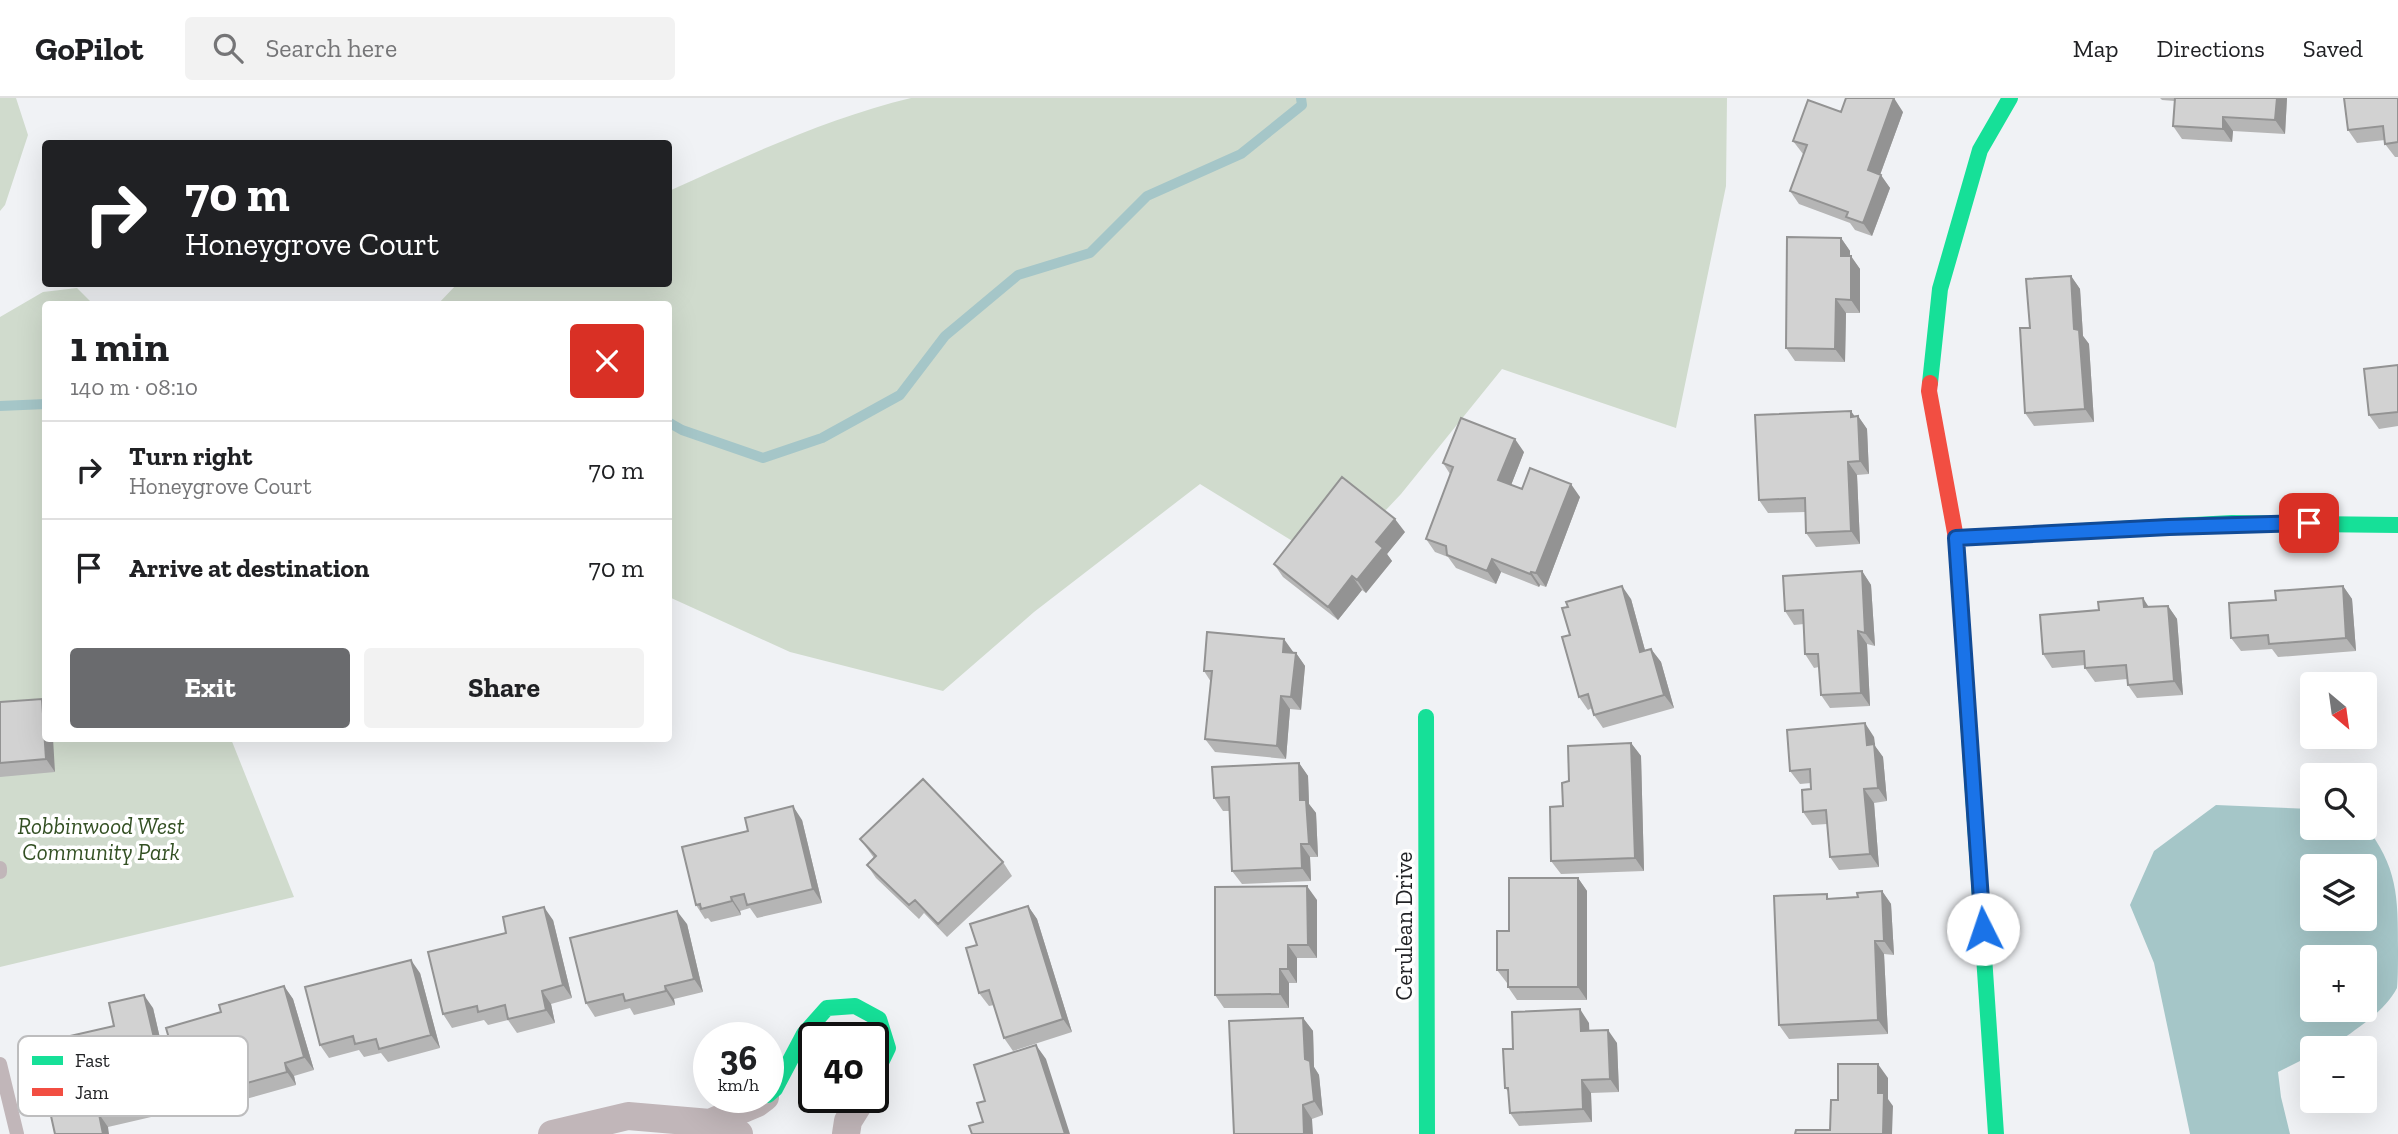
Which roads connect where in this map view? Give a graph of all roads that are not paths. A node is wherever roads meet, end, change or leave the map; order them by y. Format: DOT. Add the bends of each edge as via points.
graph roads {
  1 [pos="2010,98"];
  2 [pos="2398,525"];
  3 [pos="1956,538"];
  4 [pos="1426,717"];
  5 [pos="815,1022"];
  6 [pos="879,1022"];
  7 [pos="798,1045"];
  8 [pos="0,1064"];
  9 [pos="784,1072"];
  10 [pos="734,1113"];
  11 [pos="853,1113"];
  12 [pos="710,1123"];
  13 [pos="17,1134"];
  14 [pos="552,1134"];
  15 [pos="739,1134"];
  16 [pos="846,1134"];
  17 [pos="1427,1134"];
  18 [pos="1996,1134"];
  1 -- 3 [label="street" via="1980,150 1940,289 1929,391"];
  2 -- 3 [label="street" via="2226,525"];
  3 -- 18 [label="street"];
  4 -- 17 [label="street, Cerulean Drive"];
  5 -- 6 [label="street" via="827,1008 855,1006"];
  7 -- 9 [label="street"];
  8 -- 13 [label="lane"];
  10 -- 12 [label="street"];
  11 -- 16 [label="street"];
  12 -- 14 [label="street" via="628,1116"];
  12 -- 15 [label="street"];
}
